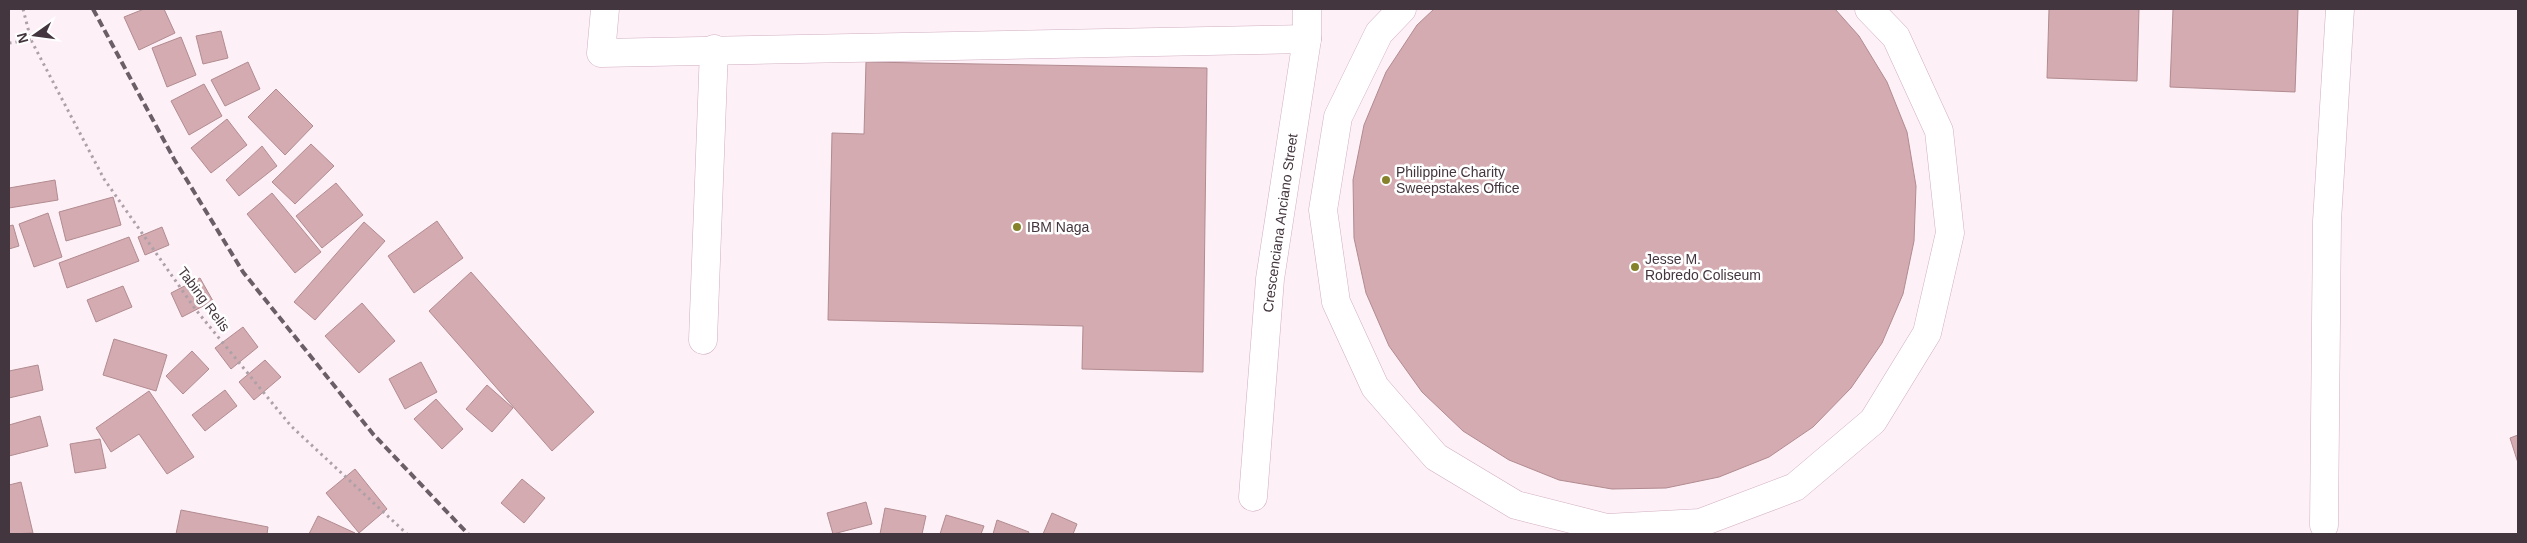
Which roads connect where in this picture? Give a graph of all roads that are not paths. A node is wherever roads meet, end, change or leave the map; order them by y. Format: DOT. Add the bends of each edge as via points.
graph roads {
  1 [pos="605,9"];
  2 [pos="1307,9"];
  3 [pos="1402,9"];
  4 [pos="1869,9"];
  5 [pos="2340,9"];
  6 [pos="1308,39"];
  7 [pos="714,49"];
  8 [pos="703,340"];
  9 [pos="1253,497"];
  10 [pos="2324,525"];
  1 -- 7 [label="street" via="601,53"];
  2 -- 6 [label="street, Crescenciana Anciano Street"];
  3 -- 4 [label="street" via="1379,33 1338,117 1323,210 1336,302 1375,387 1436,457 1516,505 1607,528 1700,523 1795,487 1874,421 1927,333 1950,233 1939,130 1896,37"];
  5 -- 10 [label="street" via="2327,221"];
  6 -- 7 [label="street"];
  6 -- 9 [label="street, Crescenciana Anciano Street" via="1270,279"];
  7 -- 8 [label="street"];
}
